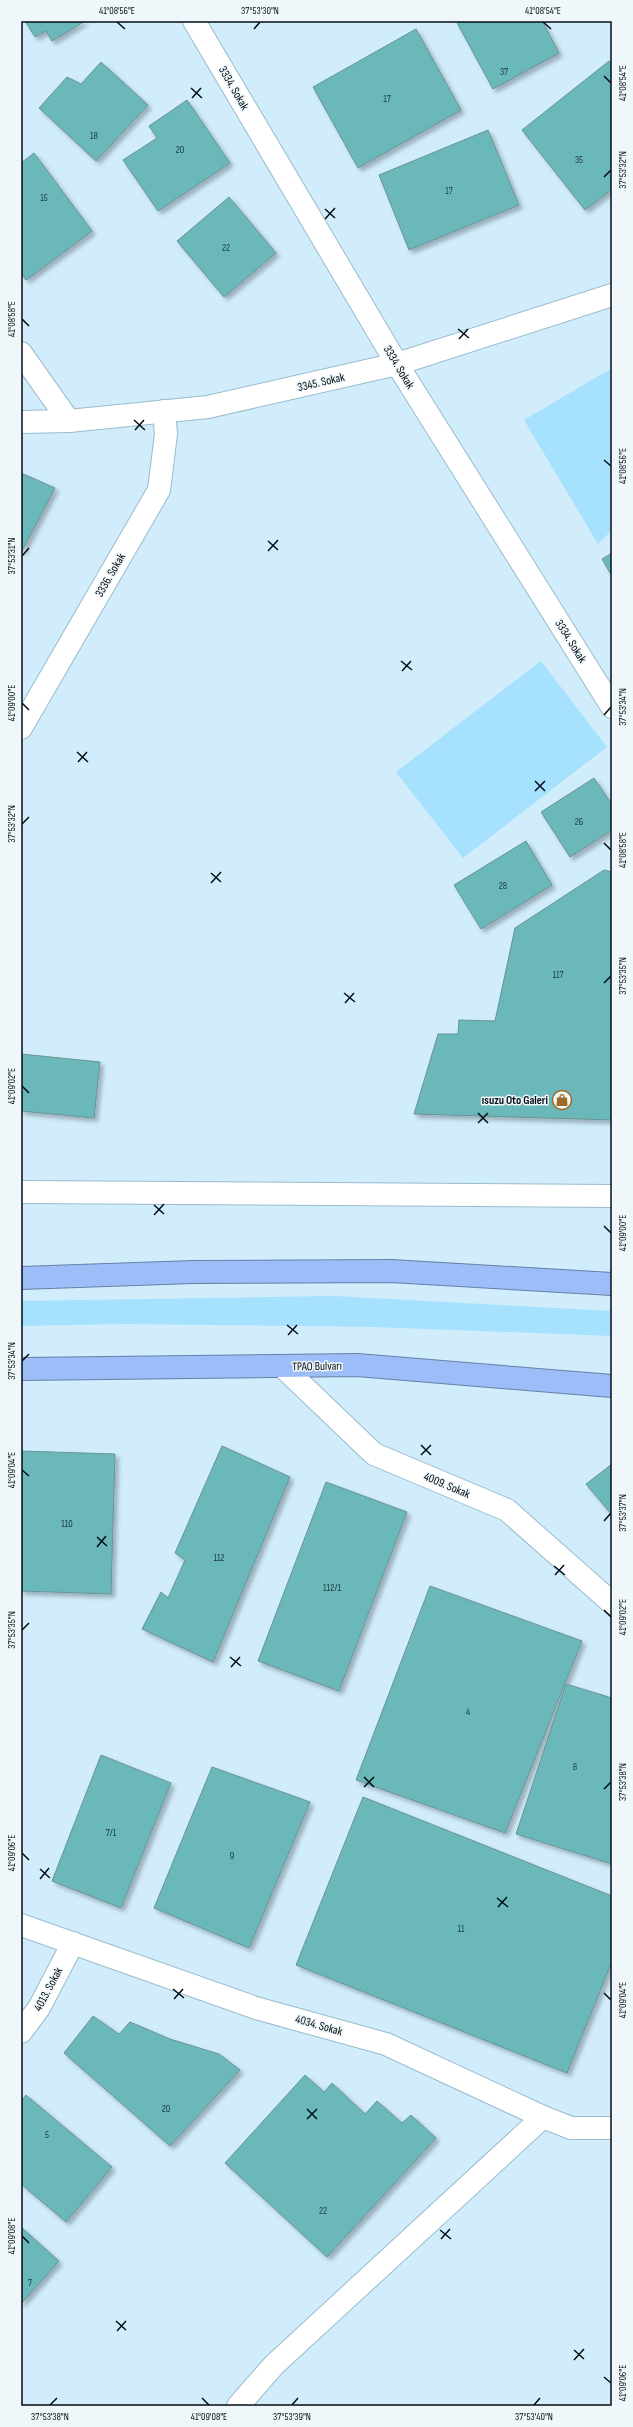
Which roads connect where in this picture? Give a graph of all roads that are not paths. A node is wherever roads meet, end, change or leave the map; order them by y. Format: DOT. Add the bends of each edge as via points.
graph roads {
  1 [pos="194,21"];
  2 [pos="612,295"];
  3 [pos="21,353"];
  4 [pos="396,364"];
  5 [pos="164,412"];
  6 [pos="69,421"];
  7 [pos="21,422"];
  8 [pos="612,707"];
  9 [pos="21,728"];
  10 [pos="21,1192"];
  11 [pos="612,1196"];
  12 [pos="21,1278"];
  13 [pos="612,1284"];
  14 [pos="282,1366"];
  15 [pos="21,1369"];
  16 [pos="612,1386"];
  17 [pos="612,1603"];
  18 [pos="21,1925"];
  19 [pos="72,1943"];
  20 [pos="21,2032"];
  21 [pos="543,2118"];
  22 [pos="612,2128"];
  23 [pos="238,2406"];
  1 -- 4 [label="street, 3334. Sokak"];
  2 -- 4 [label="street, 3345. Sokak"];
  3 -- 6 [label="street"];
  4 -- 5 [label="street, 3345. Sokak" via="208,407"];
  4 -- 8 [label="street, 3334. Sokak"];
  5 -- 6 [label="street, 3345. Sokak"];
  5 -- 9 [label="street, 3336. Sokak" via="166,434 159,490"];
  6 -- 7 [label="street, 3345. Sokak"];
  10 -- 11 [label="street"];
  12 -- 13 [label="highway" via="193,1272 391,1271"];
  14 -- 15 [label="highway, TPAO Bulvarı"];
  14 -- 16 [label="highway, TPAO Bulvarı" via="357,1365"];
  14 -- 17 [label="street, 4009. Sokak" via="374,1454 507,1510"];
  18 -- 19 [label="street, 4034. Sokak"];
  19 -- 20 [label="street, 4013. Sokak" via="39,2008"];
  19 -- 21 [label="street, 4034. Sokak" via="256,2008 386,2044"];
  21 -- 22 [label="street, 4034. Sokak" via="571,2128"];
  21 -- 23 [label="street" via="274,2365"];
}
